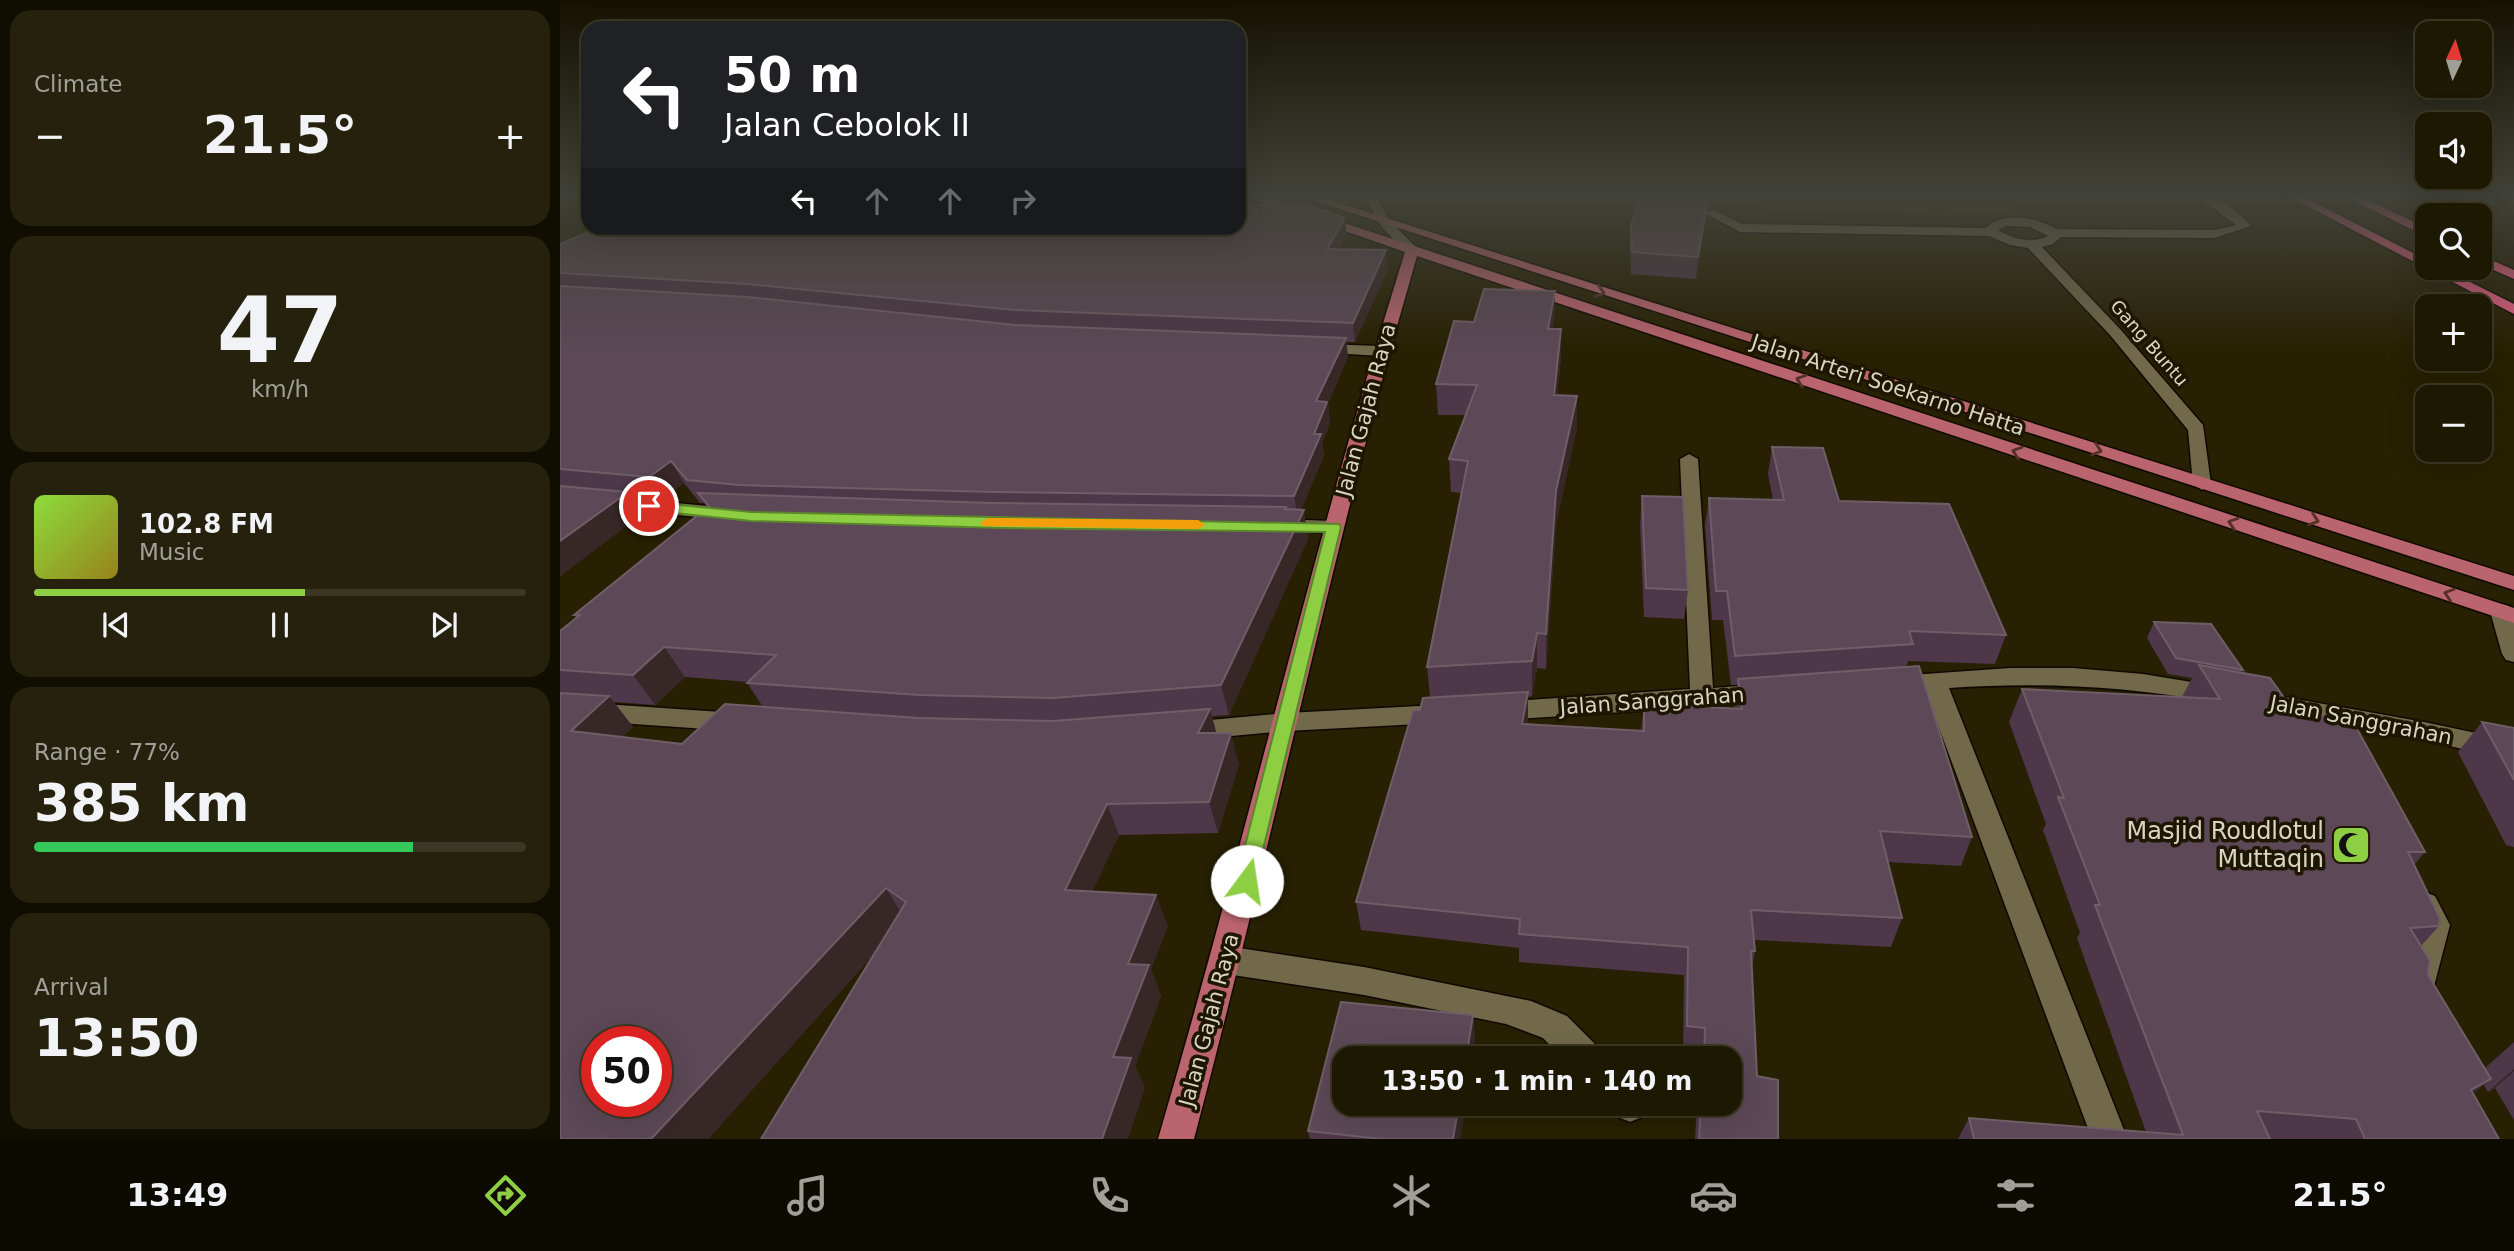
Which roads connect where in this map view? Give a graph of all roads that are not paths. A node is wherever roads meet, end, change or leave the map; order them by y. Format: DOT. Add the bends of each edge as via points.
graph roads {
  1 [pos="1404,248"];
  2 [pos="1409,248"];
  3 [pos="1464,248"];
  4 [pos="2036,248"];
  5 [pos="2395,248"];
  6 [pos="1412,251"];
  7 [pos="2415,259"];
  8 [pos="2492,265"];
  9 [pos="2514,275"];
  10 [pos="2455,280"];
  11 [pos="2514,310"];
  12 [pos="1300,348"];
  13 [pos="1381,351"];
  14 [pos="1689,459"];
  15 [pos="2202,484"];
  16 [pos="560,498"];
  17 [pos="751,516"];
  18 [pos="1253,525"];
  19 [pos="1333,527"];
  20 [pos="2514,583"];
  21 [pos="2507,614"];
  22 [pos="2514,654"];
  23 [pos="1934,682"];
  24 [pos="1877,685"];
  25 [pos="1783,692"];
  26 [pos="1702,698"];
  27 [pos="560,710"];
  28 [pos="2326,713"];
  29 [pos="1287,722"];
  30 [pos="756,724"];
  31 [pos="1158,733"];
  32 [pos="2344,748"];
  33 [pos="2514,751"];
  34 [pos="2411,878"];
  35 [pos="1226,960"];
  36 [pos="2422,1016"];
  37 [pos="1573,1046"];
  38 [pos="2106,1130"];
  39 [pos="1176,1139"];
  1 -- 6 [label="main road, Jalan Arteri Soekarno Hatta"];
  2 -- 6 [label="street"];
  3 -- 15 [label="main road, Jalan Arteri Soekarno Hatta, one-way"];
  4 -- 15 [label="street, Gang Buntu" via="2197,429"];
  5 -- 7 [label="highway"];
  6 -- 13 [label="main road, Jalan Gajah Raya"];
  21 -- 6 [label="main road, Jalan Arteri Soekarno Hatta, one-way"];
  8 -- 9 [label="highway"];
  10 -- 11 [label="highway"];
  12 -- 13 [label="street"];
  13 -- 19 [label="main road, Jalan Gajah Raya"];
  14 -- 26 [label="street"];
  15 -- 20 [label="main road, Jalan Arteri Soekarno Hatta, one-way"];
  16 -- 17 [label="street"];
  18 -- 19 [label="street"];
  19 -- 29 [label="main road, Jalan Gajah Raya"];
  21 -- 22 [label="street"];
  23 -- 24 [label="street, Jalan Sanggrahan"];
  23 -- 28 [label="street, Jalan Sanggrahan" via="2027,676 2154,682"];
  23 -- 38 [label="street"];
  25 -- 26 [label="street, Jalan Sanggrahan"];
  26 -- 29 [label="street, Jalan Sanggrahan"];
  27 -- 30 [label="street"];
  28 -- 32 [label="street"];
  28 -- 33 [label="street, Jalan Sanggrahan"];
  29 -- 31 [label="street, Jalan Sanggrahan"];
  29 -- 35 [label="main road, Jalan Gajah Raya"];
  34 -- 36 [label="street" via="2435,925 2416,1005"];
  35 -- 37 [label="street" via="1506,1009 1555,1027"];
  35 -- 39 [label="main road, Jalan Gajah Raya"];
}
